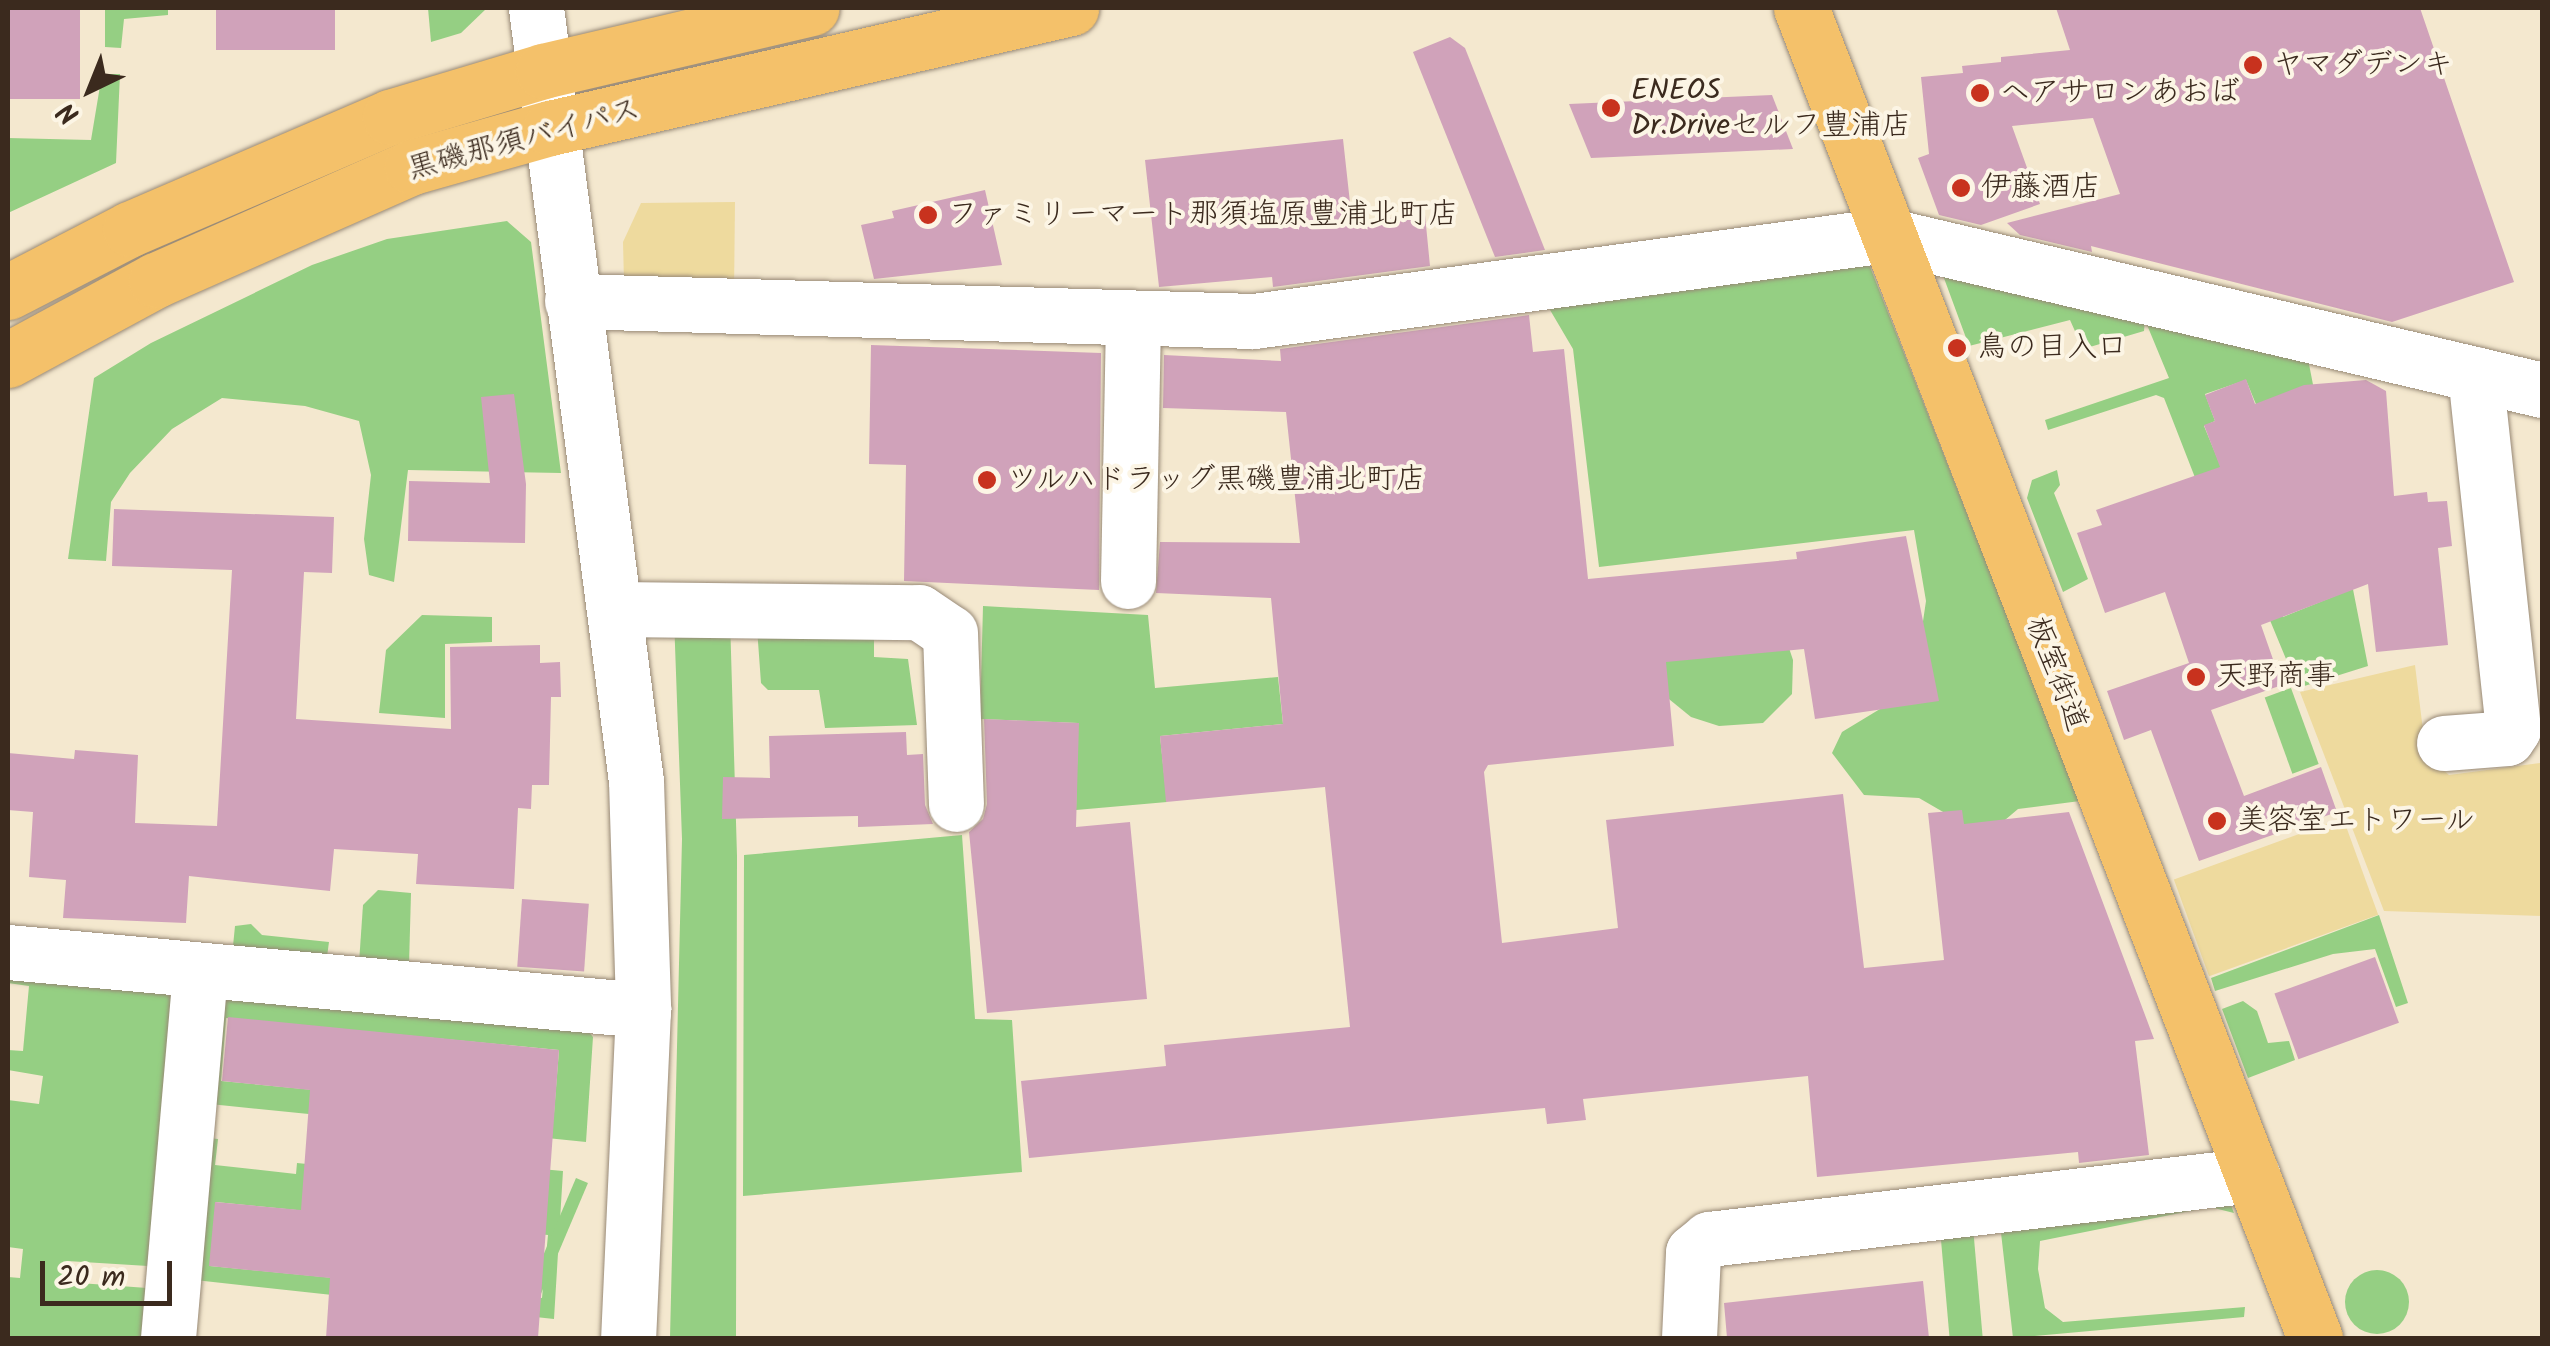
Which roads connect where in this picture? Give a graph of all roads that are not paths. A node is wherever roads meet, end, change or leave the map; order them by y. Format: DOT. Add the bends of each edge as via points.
graph roads {
  1 [pos="536,8"];
  2 [pos="812,8"];
  3 [pos="1072,8"];
  4 [pos="1801,8"];
  5 [pos="542,71"];
  6 [pos="550,128"];
  7 [pos="1886,236"];
  8 [pos="8,292"];
  9 [pos="572,301"];
  10 [pos="1133,319"];
  11 [pos="8,360"];
  12 [pos="2475,374"];
  13 [pos="2542,390"];
  14 [pos="1128,581"];
  15 [pos="614,609"];
  16 [pos="2444,744"];
  17 [pos="956,804"];
  18 [pos="8,952"];
  19 [pos="200,974"];
  20 [pos="643,1010"];
  21 [pos="2252,1175"];
  22 [pos="168,1338"];
  23 [pos="628,1338"];
  24 [pos="1689,1338"];
  25 [pos="2315,1338"];
  1 -- 5 [label="street"];
  2 -- 5 [label="main road, 黒磯那須バイパス"];
  3 -- 6 [label="main road, 黒磯那須バイパス"];
  4 -- 7 [label="main road, 板室街道"];
  5 -- 6 [label="street"];
  5 -- 8 [label="main road, 黒磯那須バイパス" via="390,117 130,229"];
  6 -- 9 [label="street"];
  6 -- 11 [label="main road, 黒磯那須バイパス" via="412,168 156,280"];
  7 -- 10 [label="street" via="1331,313 1254,321"];
  7 -- 12 [label="street"];
  7 -- 21 [label="main road, 板室街道"];
  9 -- 10 [label="street"];
  9 -- 15 [label="street"];
  10 -- 14 [label="street"];
  12 -- 13 [label="street"];
  12 -- 16 [label="street" via="2513,729 2507,738"];
  15 -- 17 [label="street" via="919,612 950,633"];
  15 -- 20 [label="street" via="636,782"];
  18 -- 19 [label="street"];
  19 -- 20 [label="street"];
  19 -- 22 [label="street"];
  20 -- 23 [label="street"];
  21 -- 24 [label="street" via="1709,1238 1693,1252"];
  21 -- 25 [label="main road, 板室街道"];
}
